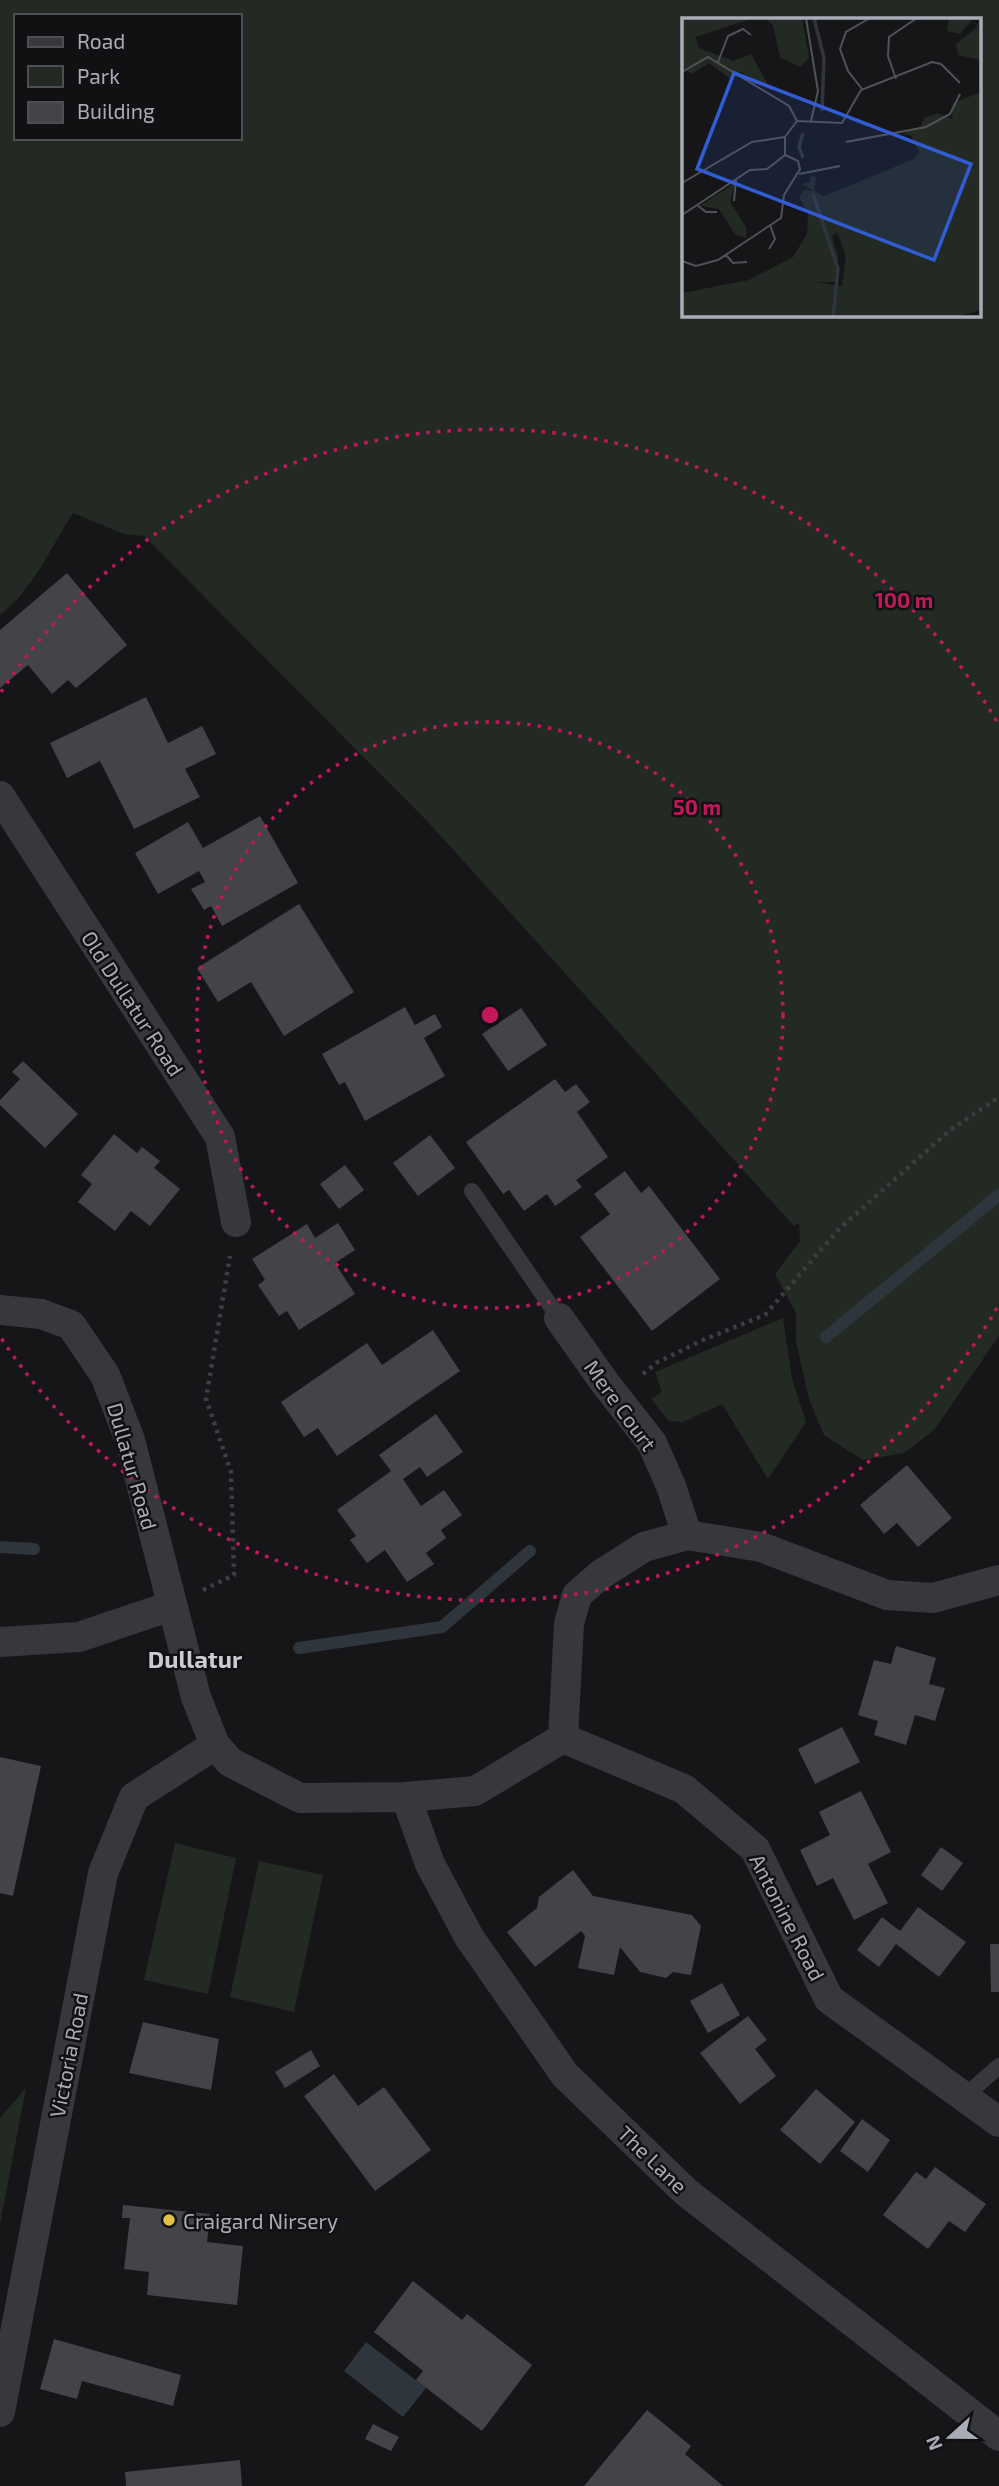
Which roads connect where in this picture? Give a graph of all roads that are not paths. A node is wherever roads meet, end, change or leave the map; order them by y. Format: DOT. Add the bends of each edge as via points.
graph roads {
  1 [pos="0,796"];
  2 [pos="472,1191"];
  3 [pos="236,1222"];
  4 [pos="0,1310"];
  5 [pos="559,1318"];
  6 [pos="687,1535"];
  7 [pos="999,1580"];
  8 [pos="171,1606"];
  9 [pos="0,1642"];
  10 [pos="563,1738"];
  11 [pos="215,1745"];
  12 [pos="406,1797"];
  13 [pos="999,2066"];
  14 [pos="964,2097"];
  15 [pos="999,2122"];
  16 [pos="0,2412"];
  17 [pos="999,2436"];
  1 -- 3 [label="street, Old Dullatur Road" via="220,1137"];
  2 -- 5 [label="lane"];
  4 -- 8 [label="street, Dullatur Road" via="41,1314 71,1325 105,1375 130,1440"];
  5 -- 6 [label="street, Mere Court" via="652,1443"];
  6 -- 7 [label="street" via="761,1547 887,1595 933,1598"];
  6 -- 10 [label="street" via="644,1547 577,1595 569,1624"];
  8 -- 9 [label="street" via="79,1637"];
  8 -- 11 [label="street, Dullatur Road"];
  10 -- 12 [label="street" via="475,1791"];
  10 -- 14 [label="street, Antonine Road" via="684,1788 755,1849 829,1998"];
  11 -- 12 [label="street" via="230,1762 300,1798"];
  11 -- 16 [label="street, Victoria Road" via="134,1797 103,1872"];
  12 -- 17 [label="street, The Lane" via="430,1864 469,1937 565,2074 686,2192"];
  13 -- 14 [label="lane"];
  14 -- 15 [label="street, Antonine Road"];
}
